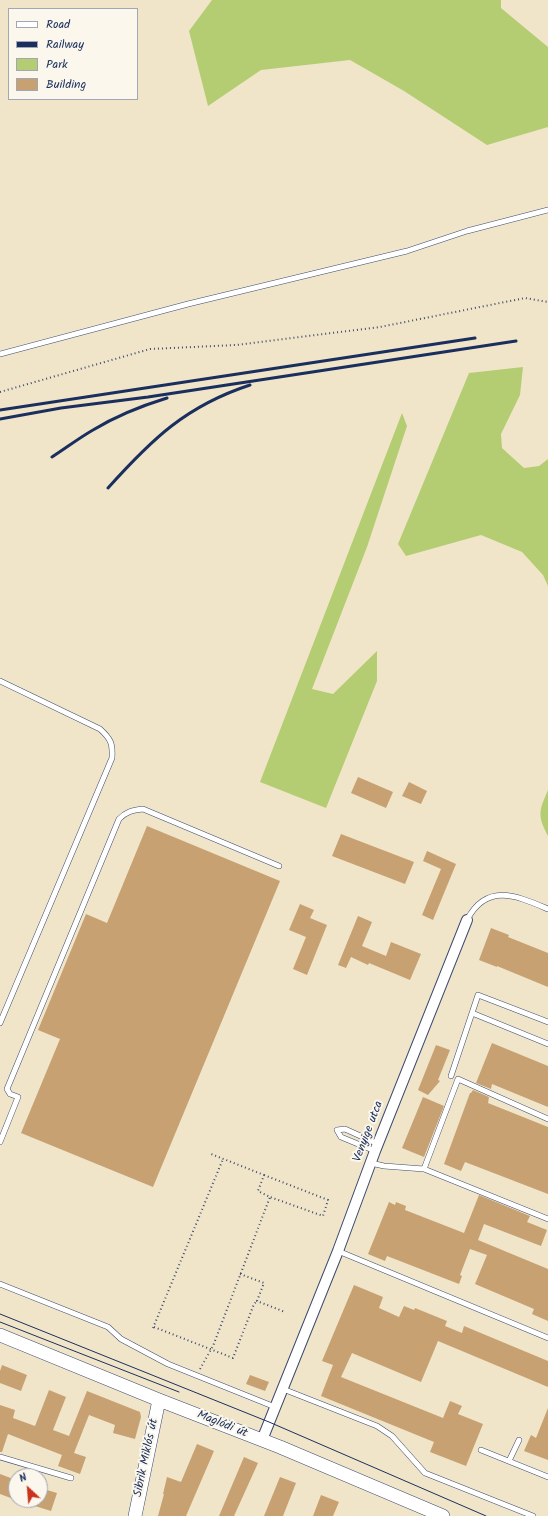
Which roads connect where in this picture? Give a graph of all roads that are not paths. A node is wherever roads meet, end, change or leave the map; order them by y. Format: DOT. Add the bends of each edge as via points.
graph roads {
  1 [pos="548,210"];
  2 [pos="0,354"];
  3 [pos="0,681"];
  4 [pos="279,866"];
  5 [pos="548,909"];
  6 [pos="467,920"];
  7 [pos="472,1013"];
  8 [pos="548,1022"];
  9 [pos="0,1023"];
  10 [pos="548,1044"];
  11 [pos="451,1076"];
  12 [pos="548,1119"];
  13 [pos="0,1142"];
  14 [pos="376,1148"];
  15 [pos="371,1163"];
  16 [pos="424,1169"];
  17 [pos="548,1219"];
  18 [pos="338,1251"];
  19 [pos="0,1284"];
  20 [pos="0,1335"];
  21 [pos="548,1338"];
  22 [pos="283,1389"];
  23 [pos="159,1400"];
  24 [pos="275,1407"];
  25 [pos="262,1440"];
  26 [pos="519,1440"];
  27 [pos="481,1450"];
  28 [pos="0,1457"];
  29 [pos="509,1461"];
  30 [pos="548,1477"];
  31 [pos="71,1478"];
  32 [pos="135,1516"];
  33 [pos="443,1516"];
  34 [pos="533,1516"];
  1 -- 2 [label="lane" via="466,231 407,251 188,304"];
  3 -- 9 [label="lane" via="100,729 113,746 112,758"];
  4 -- 13 [label="lane" via="143,809 126,812 119,819 7,1089 10,1094 18,1097"];
  5 -- 6 [label="lane, Venyige utca" via="515,897 498,896 477,904"];
  6 -- 14 [label="street, Venyige utca"];
  7 -- 8 [label="lane" via="478,995"];
  7 -- 10 [label="lane"];
  7 -- 11 [label="lane"];
  12 -- 16 [label="lane" via="458,1079"];
  14 -- 14 [label="lane" via="345,1129 337,1130 341,1137"];
  14 -- 15 [label="street, Venyige utca"];
  15 -- 16 [label="lane"];
  15 -- 18 [label="street, Venyige utca"];
  16 -- 17 [label="lane"];
  18 -- 21 [label="lane"];
  18 -- 22 [label="street, Venyige utca"];
  19 -- 24 [label="lane" via="108,1327 121,1339 168,1364"];
  20 -- 23 [label="street, Maglódi út"];
  22 -- 24 [label="street, Venyige utca"];
  22 -- 34 [label="lane" via="387,1431 425,1472"];
  23 -- 25 [label="street, Maglódi út"];
  23 -- 32 [label="street, Sibrik Miklós út"];
  24 -- 25 [label="street, Venyige utca"];
  25 -- 33 [label="street, Maglódi út"];
  26 -- 29 [label="lane"];
  27 -- 29 [label="lane"];
  28 -- 31 [label="lane"];
  29 -- 30 [label="lane"];
}
